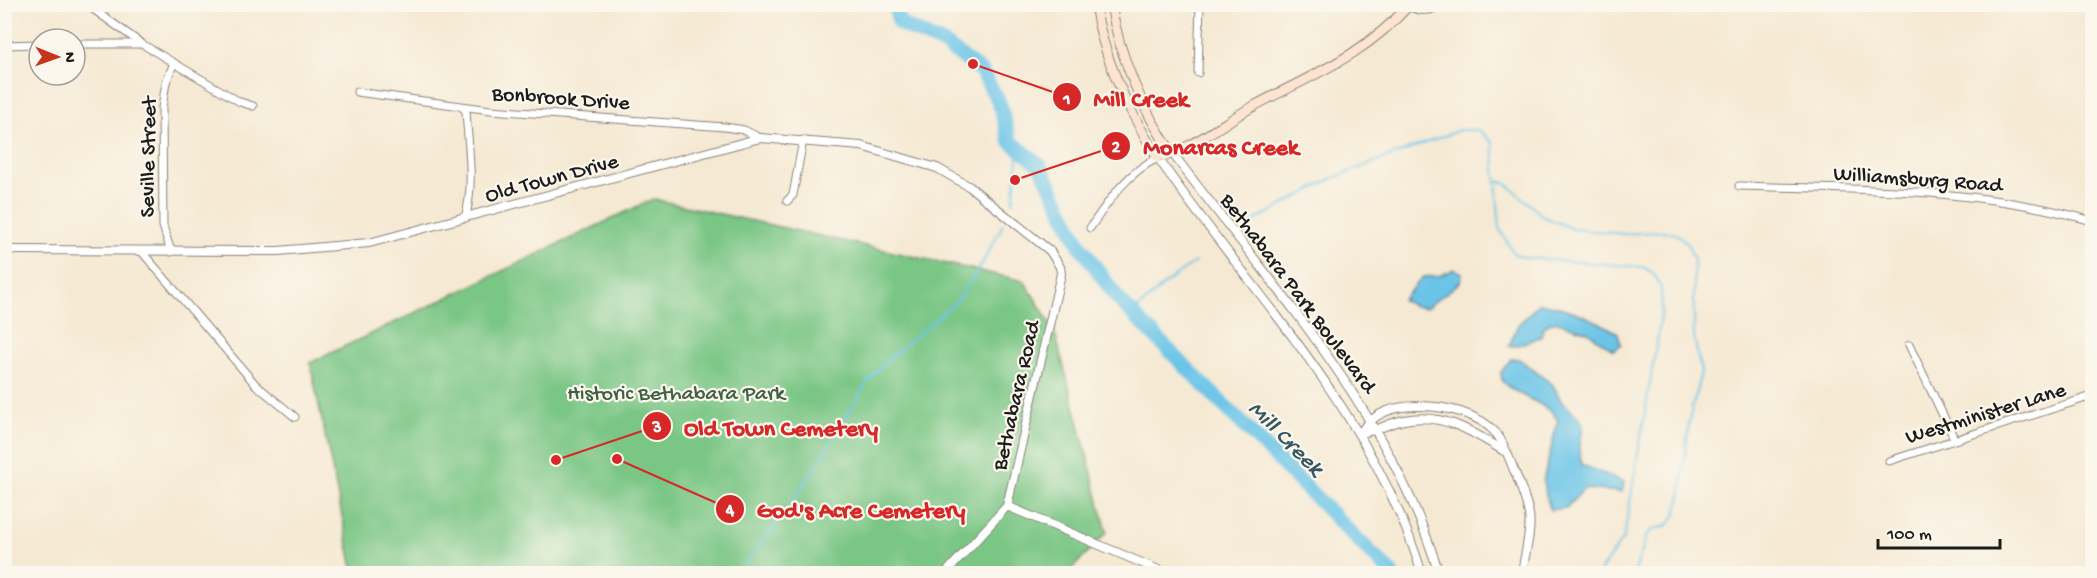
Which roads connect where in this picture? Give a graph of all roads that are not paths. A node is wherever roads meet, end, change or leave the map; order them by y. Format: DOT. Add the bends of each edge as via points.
graph roads {
  1 [pos="86,4"];
  2 [pos="1095,4"];
  3 [pos="1111,4"];
  4 [pos="1200,4"];
  5 [pos="1443,4"];
  6 [pos="1409,5"];
  7 [pos="27,44"];
  8 [pos="87,44"];
  9 [pos="142,44"];
  10 [pos="4,45"];
  11 [pos="174,63"];
  12 [pos="1198,73"];
  13 [pos="357,92"];
  14 [pos="253,106"];
  15 [pos="462,107"];
  16 [pos="760,138"];
  17 [pos="803,140"];
  18 [pos="1173,154"];
  19 [pos="1158,158"];
  20 [pos="1740,186"];
  21 [pos="787,201"];
  22 [pos="465,218"];
  23 [pos="2092,221"];
  24 [pos="1090,228"];
  25 [pos="4,250"];
  26 [pos="142,252"];
  27 [pos="171,252"];
  28 [pos="1061,274"];
  29 [pos="1909,345"];
  30 [pos="2092,396"];
  31 [pos="295,417"];
  32 [pos="1370,419"];
  33 [pos="1378,431"];
  34 [pos="1360,433"];
  35 [pos="1954,438"];
  36 [pos="1507,453"];
  37 [pos="1889,461"];
  38 [pos="1007,506"];
  39 [pos="945,573"];
  40 [pos="1168,573"];
  41 [pos="1422,573"];
  42 [pos="1439,573"];
  43 [pos="1522,573"];
  1 -- 9 [label="street"];
  2 -- 19 [label="main road, Bethabara Park Boulevard" via="1114,70 1137,125"];
  3 -- 18 [label="main road, Bethabara Park Boulevard" via="1127,65 1151,118"];
  4 -- 12 [label="street"];
  5 -- 6 [label="street" via="1417,11"];
  6 -- 18 [label="main road" via="1381,35 1355,52"];
  7 -- 10 [label="street"];
  8 -- 9 [label="street"];
  9 -- 11 [label="street"];
  11 -- 14 [label="street"];
  11 -- 27 [label="street, Seville Street" via="162,108 163,226"];
  13 -- 15 [label="street, Bonbrook Drive"];
  15 -- 16 [label="street, Bonbrook Drive" via="725,127"];
  15 -- 22 [label="street" via="466,111 469,165"];
  16 -- 17 [label="street, Old Town Drive"];
  16 -- 22 [label="street, Old Town Drive"];
  17 -- 21 [label="street" via="793,195"];
  17 -- 28 [label="street, Old Town Drive" via="861,146 954,177 1050,251"];
  18 -- 19 [label="main road"];
  18 -- 32 [label="street, Bethabara Park Boulevard" via="1340,372"];
  19 -- 24 [label="street" via="1145,164 1111,196"];
  19 -- 34 [label="street, Bethabara Park Boulevard"];
  20 -- 23 [label="street, Williamsburg Road" via="1972,196"];
  22 -- 27 [label="street, Old Town Drive" via="369,243 326,249"];
  25 -- 26 [label="street, Old Town Drive"];
  26 -- 27 [label="street, Old Town Drive"];
  26 -- 31 [label="street" via="256,385"];
  28 -- 38 [label="street, Bethabara Road"];
  29 -- 35 [label="street"];
  30 -- 35 [label="street, Westminister Lane"];
  32 -- 33 [label="street, Bethabara Park Boulevard"];
  32 -- 34 [label="street"];
  32 -- 36 [label="street" via="1409,406 1460,411 1496,433"];
  33 -- 34 [label="street"];
  33 -- 36 [label="street" via="1403,420 1430,418 1457,423"];
  33 -- 42 [label="street, Bethabara Park Boulevard" via="1416,509"];
  34 -- 41 [label="street, Bethabara Park Boulevard" via="1394,497"];
  35 -- 37 [label="street, Westminister Lane"];
  36 -- 43 [label="street" via="1529,516"];
  38 -- 39 [label="street, Bethabara Road"];
  38 -- 40 [label="street"];
}
